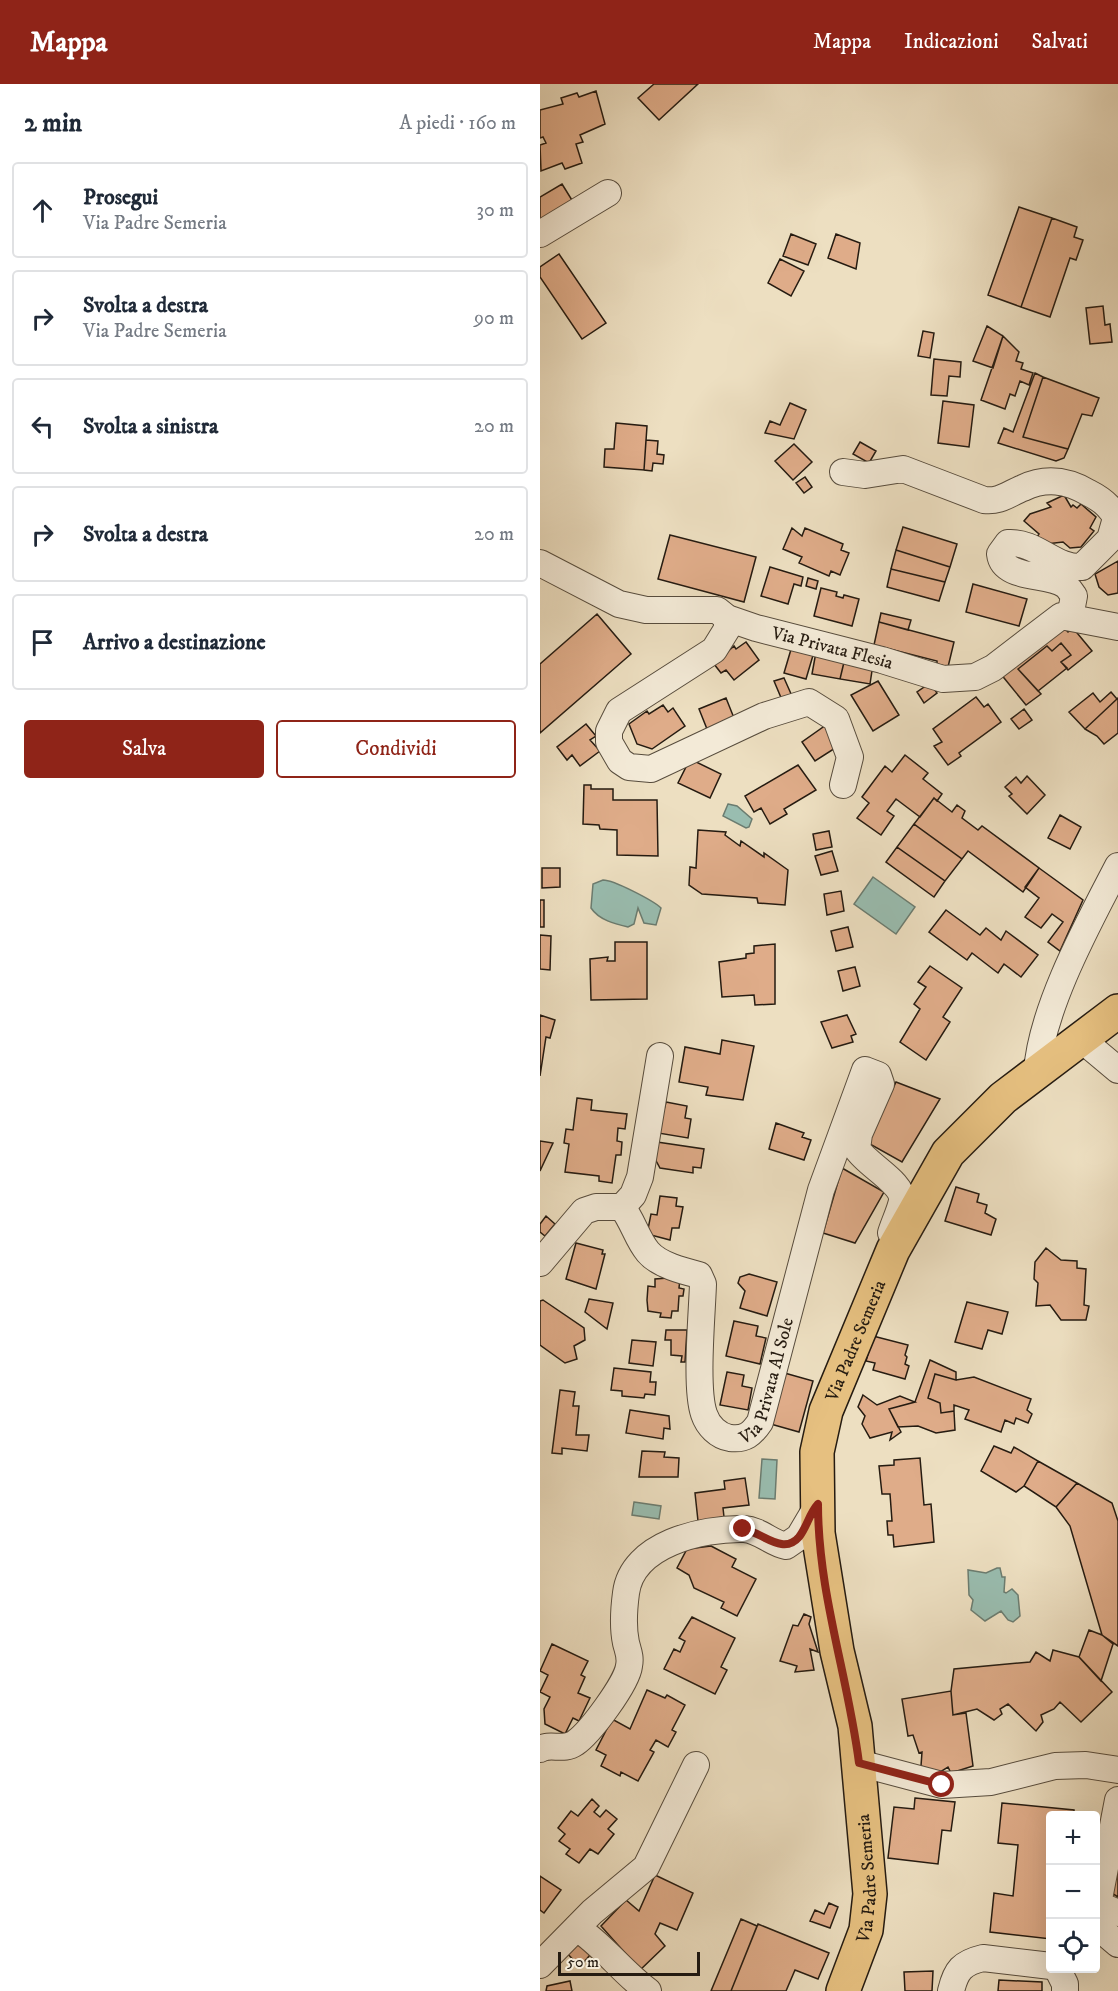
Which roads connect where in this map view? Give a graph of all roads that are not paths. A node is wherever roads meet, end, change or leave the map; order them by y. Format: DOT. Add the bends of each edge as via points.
graph roads {
  1 [pos="608,193"];
  2 [pos="540,234"];
  3 [pos="843,472"];
  4 [pos="540,563"];
  5 [pos="1070,617"];
  6 [pos="727,618"];
  7 [pos="1118,627"];
  8 [pos="843,785"];
  9 [pos="1118,866"];
  10 [pos="1118,1011"];
  11 [pos="1081,1039"];
  12 [pos="660,1056"];
  13 [pos="1118,1070"];
  14 [pos="1037,1072"];
  15 [pos="622,1207"];
  16 [pos="893,1250"];
  17 [pos="540,1263"];
  18 [pos="818,1504"];
  19 [pos="540,1749"];
  20 [pos="859,1763"];
  21 [pos="696,1765"];
  22 [pos="1118,1770"];
  23 [pos="1118,1800"];
  24 [pos="1111,1910"];
  25 [pos="577,1928"];
  26 [pos="1118,1944"];
  27 [pos="540,1965"];
  28 [pos="1046,1965"];
  29 [pos="1060,1973"];
  30 [pos="850,1987"];
  31 [pos="648,1991"];
  32 [pos="951,1991"];
  33 [pos="1065,1991"];
  1 -- 2 [label="street"];
  3 -- 5 [label="street" via="865,475 903,469 996,502 1040,481 1076,485 1093,495 1116,518 1110,539 1082,567 1064,564 1019,542 1008,543 1000,554 1008,568 1064,584 1074,596"];
  4 -- 6 [label="street, Via Privata Flesia" via="620,604 646,610 717,610"];
  5 -- 6 [label="street, Via Privata Flesia" via="1061,616 993,668 975,677 957,679 943,679"];
  5 -- 7 [label="street"];
  6 -- 8 [label="street" via="727,629 714,650 619,711 609,731 613,752 629,767 651,769 764,716 809,702 836,719 850,757"];
  9 -- 14 [label="street" via="1052,1006 1038,1048"];
  10 -- 11 [label="main road, Via Padre Semeria"];
  11 -- 13 [label="street"];
  11 -- 14 [label="main road, Via Padre Semeria"];
  12 -- 15 [label="street" via="640,1177 633,1195"];
  14 -- 16 [label="main road, Via Padre Semeria" via="1003,1098 948,1153"];
  15 -- 16 [label="street, Via Privata Al Sole" via="656,1260 699,1275 703,1284 703,1414 717,1433 742,1439 753,1433 760,1422 821,1191 865,1070 878,1075 881,1084 859,1134 857,1149 864,1160 898,1186 902,1200 890,1235"];
  15 -- 17 [label="street" via="584,1211"];
  16 -- 18 [label="main road, Via Padre Semeria" via="826,1411 817,1452"];
  18 -- 19 [label="street" via="790,1545 754,1531 705,1534 666,1545 640,1561 629,1575 626,1594 626,1642 630,1656 624,1684 576,1743"];
  18 -- 20 [label="main road, Via Padre Semeria" via="823,1570"];
  20 -- 22 [label="street" via="942,1785 991,1782 1055,1766 1086,1764"];
  20 -- 30 [label="main road, Via Padre Semeria" via="870,1894 866,1930"];
  21 -- 25 [label="street" via="646,1867"];
  23 -- 24 [label="street" via="1099,1899"];
  24 -- 26 [label="street" via="1098,1916 1098,1927"];
  25 -- 27 [label="street"];
  25 -- 31 [label="street"];
  28 -- 32 [label="street" via="972,1960 956,1973"];
  29 -- 33 [label="street"];
}
